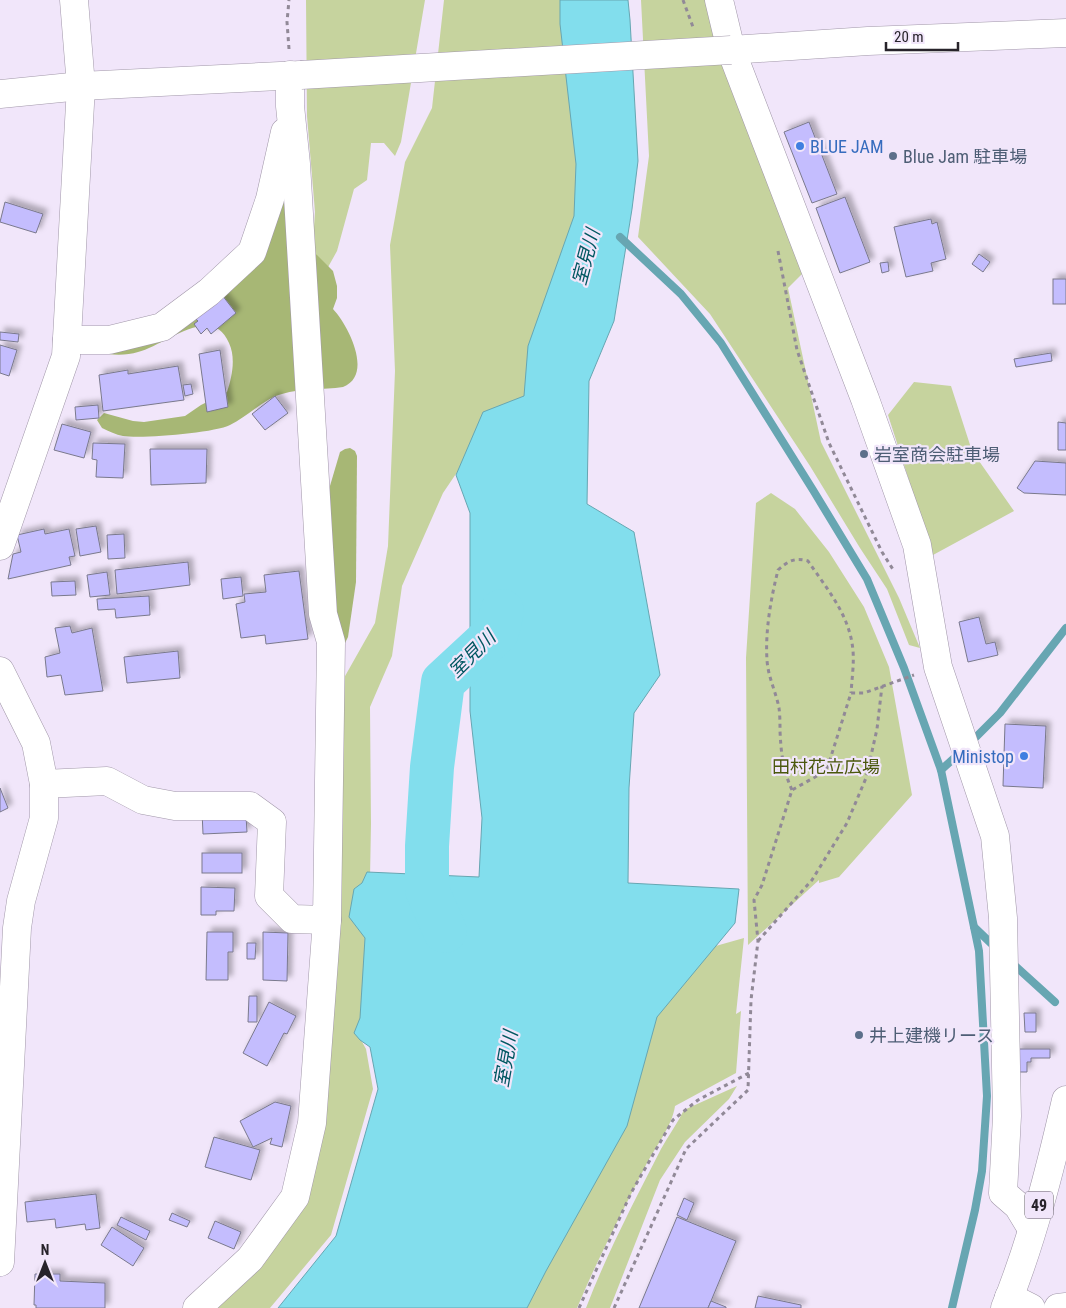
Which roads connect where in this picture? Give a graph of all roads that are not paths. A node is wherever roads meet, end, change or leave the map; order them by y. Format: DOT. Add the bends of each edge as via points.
graph roads {
  1 [pos="74,0"];
  2 [pos="719,0"];
  3 [pos="1066,33"];
  4 [pos="731,50"];
  5 [pos="296,75"];
  6 [pos="81,86"];
  7 [pos="0,94"];
  8 [pos="290,106"];
  9 [pos="67,340"];
  10 [pos="0,546"];
  11 [pos="0,672"];
  12 [pos="44,784"];
  13 [pos="327,920"];
  14 [pos="1066,1100"];
  15 [pos="1032,1229"];
  16 [pos="0,1262"];
  17 [pos="1015,1304"];
  18 [pos="1066,1306"];
  19 [pos="197,1308"];
  20 [pos="1058,1308"];
  1 -- 6 [label="street"];
  2 -- 4 [label="street"];
  3 -- 4 [label="street"];
  4 -- 5 [label="street, bridge"];
  4 -- 15 [label="street" via="865,399 917,545 938,666 995,836 1003,918 1007,1116 1003,1193 1018,1206"];
  5 -- 6 [label="street"];
  5 -- 8 [label="street"];
  6 -- 7 [label="street"];
  6 -- 9 [label="street"];
  8 -- 9 [label="street" via="270,199 252,252 209,292 162,327 109,340"];
  8 -- 13 [label="street" via="323,614 331,642"];
  9 -- 10 [label="street" via="66,356"];
  11 -- 12 [label="street" via="36,743"];
  12 -- 13 [label="street" via="106,781 151,802 175,806 250,806 272,822 269,896 292,919"];
  12 -- 16 [label="street" via="44,818 16,928"];
  13 -- 19 [label="street" via="312,1123 295,1197 250,1259"];
  14 -- 15 [label="street, 49"];
  15 -- 17 [label="street, 49"];
  18 -- 20 [label="street"];
}
